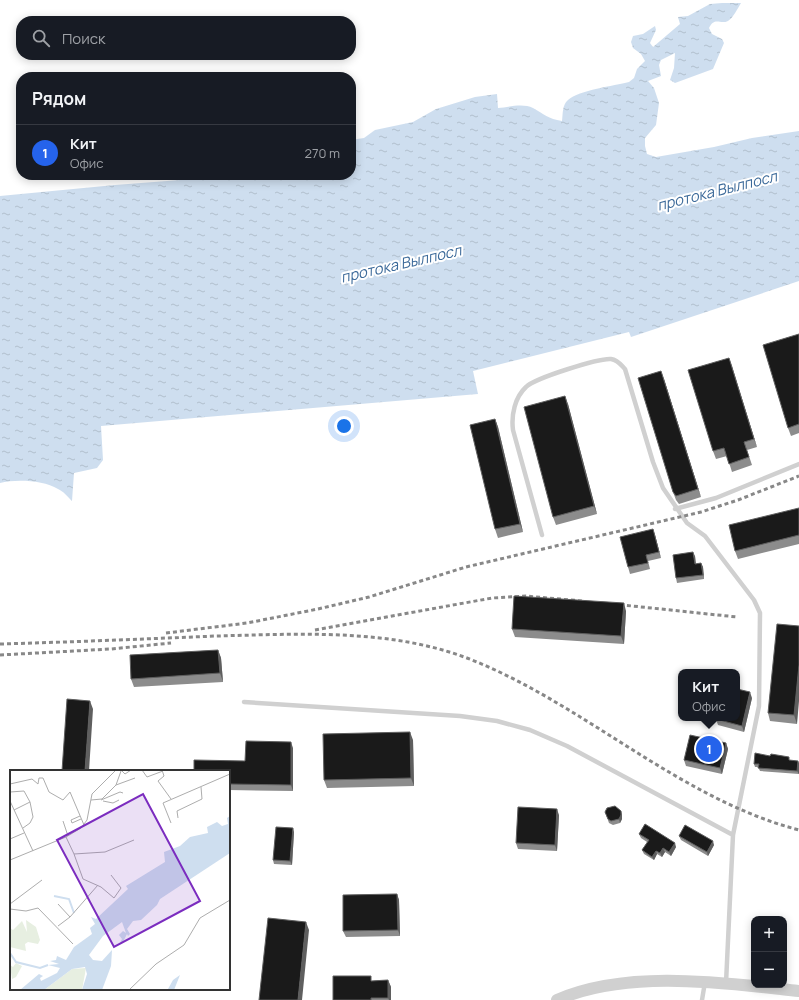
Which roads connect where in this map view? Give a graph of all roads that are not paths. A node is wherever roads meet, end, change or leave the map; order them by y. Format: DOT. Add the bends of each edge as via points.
graph roads {
  1 [pos="799,464"];
  2 [pos="675,509"];
  3 [pos="542,535"];
  4 [pos="244,702"];
  5 [pos="733,835"];
  6 [pos="705,982"];
  7 [pos="726,983"];
  8 [pos="799,991"];
  9 [pos="557,1000"];
  10 [pos="702,1000"];
  1 -- 2 [label="lane" via="716,498"];
  2 -- 3 [label="lane" via="653,462 625,370 620,362 602,359 533,382 520,394 516,403 513,430"];
  2 -- 5 [label="lane" via="687,523 705,536 754,600 760,613 759,706"];
  4 -- 5 [label="lane" via="497,720 530,730 567,746"];
  5 -- 7 [label="lane"];
  6 -- 7 [label="street"];
  6 -- 9 [label="street" via="627,983 576,992"];
  6 -- 10 [label="lane"];
  7 -- 8 [label="street"];
}
